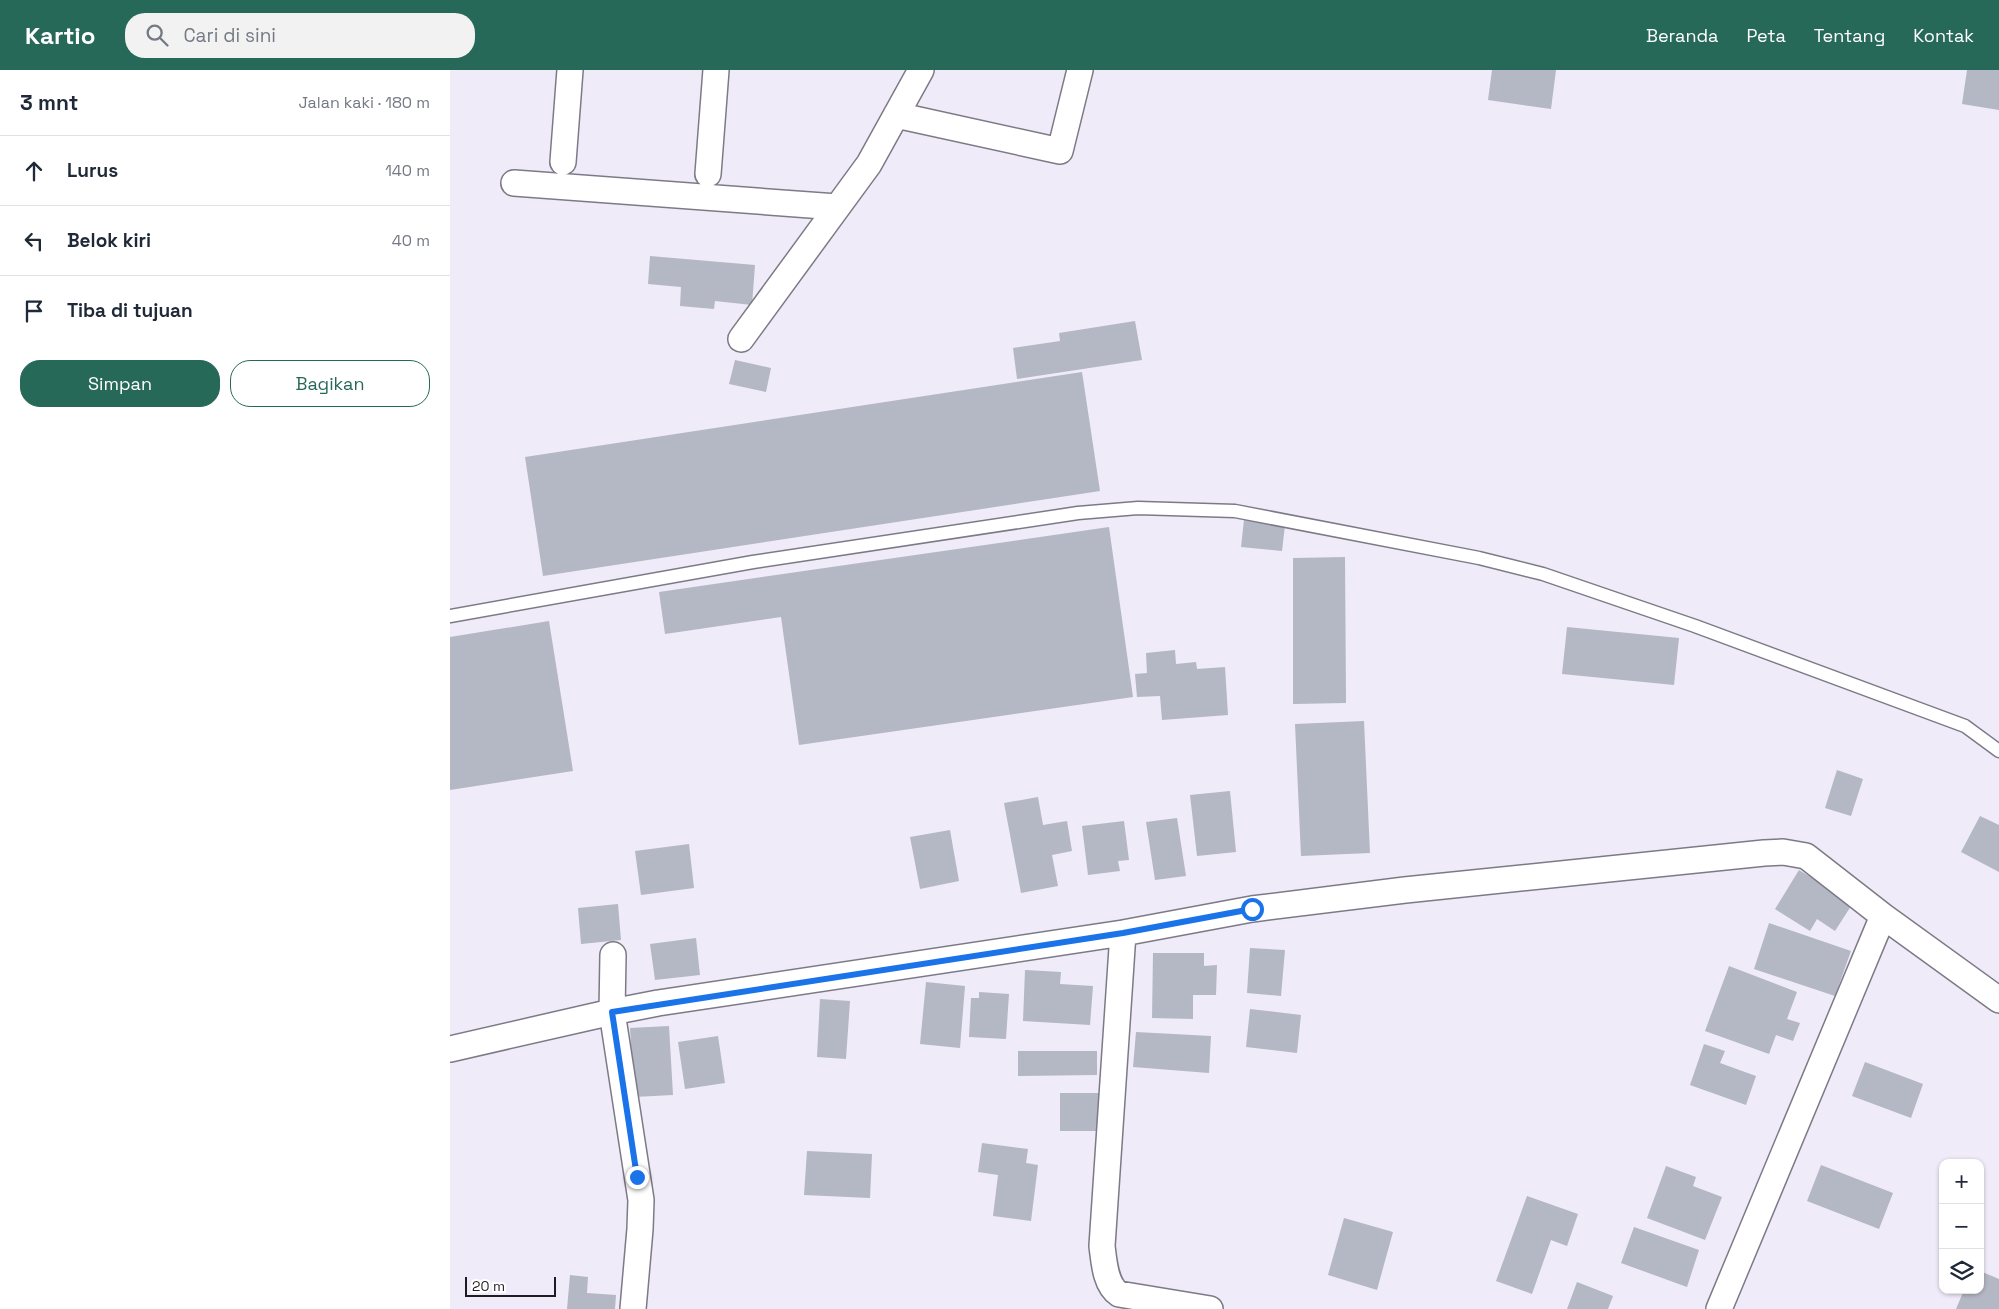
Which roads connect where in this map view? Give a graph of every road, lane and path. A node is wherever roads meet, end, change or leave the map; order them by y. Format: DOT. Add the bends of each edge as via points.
graph roads {
  1 [pos="570,70"];
  2 [pos="716,70"];
  3 [pos="921,70"];
  4 [pos="1080,70"];
  5 [pos="896,114"];
  6 [pos="562,162"];
  7 [pos="708,174"];
  8 [pos="514,183"];
  9 [pos="837,207"];
  10 [pos="741,339"];
  11 [pos="450,616"];
  12 [pos="1999,751"];
  13 [pos="1883,916"];
  14 [pos="1123,933"];
  15 [pos="613,955"];
  16 [pos="1999,1000"];
  17 [pos="612,1012"];
  18 [pos="450,1049"];
  19 [pos="633,1309"];
  20 [pos="1210,1309"];
  21 [pos="1719,1309"];
  1 -- 6 [label="street"];
  2 -- 7 [label="street"];
  3 -- 5 [label="street"];
  4 -- 5 [label="street" via="1060,151"];
  5 -- 9 [label="street" via="869,164"];
  8 -- 9 [label="street"];
  9 -- 10 [label="street"];
  11 -- 12 [label="lane" via="753,562 1078,512 1138,508 1235,511 1479,558 1543,574 1695,626 1965,726"];
  13 -- 14 [label="street" via="1806,856 1783,852 1405,890 1252,909"];
  13 -- 16 [label="street"];
  13 -- 21 [label="street"];
  14 -- 17 [label="street"];
  14 -- 20 [label="street" via="1102,1246 1105,1267 1111,1286 1119,1294"];
  15 -- 17 [label="street"];
  17 -- 18 [label="street"];
  17 -- 19 [label="street" via="641,1200"];
}
